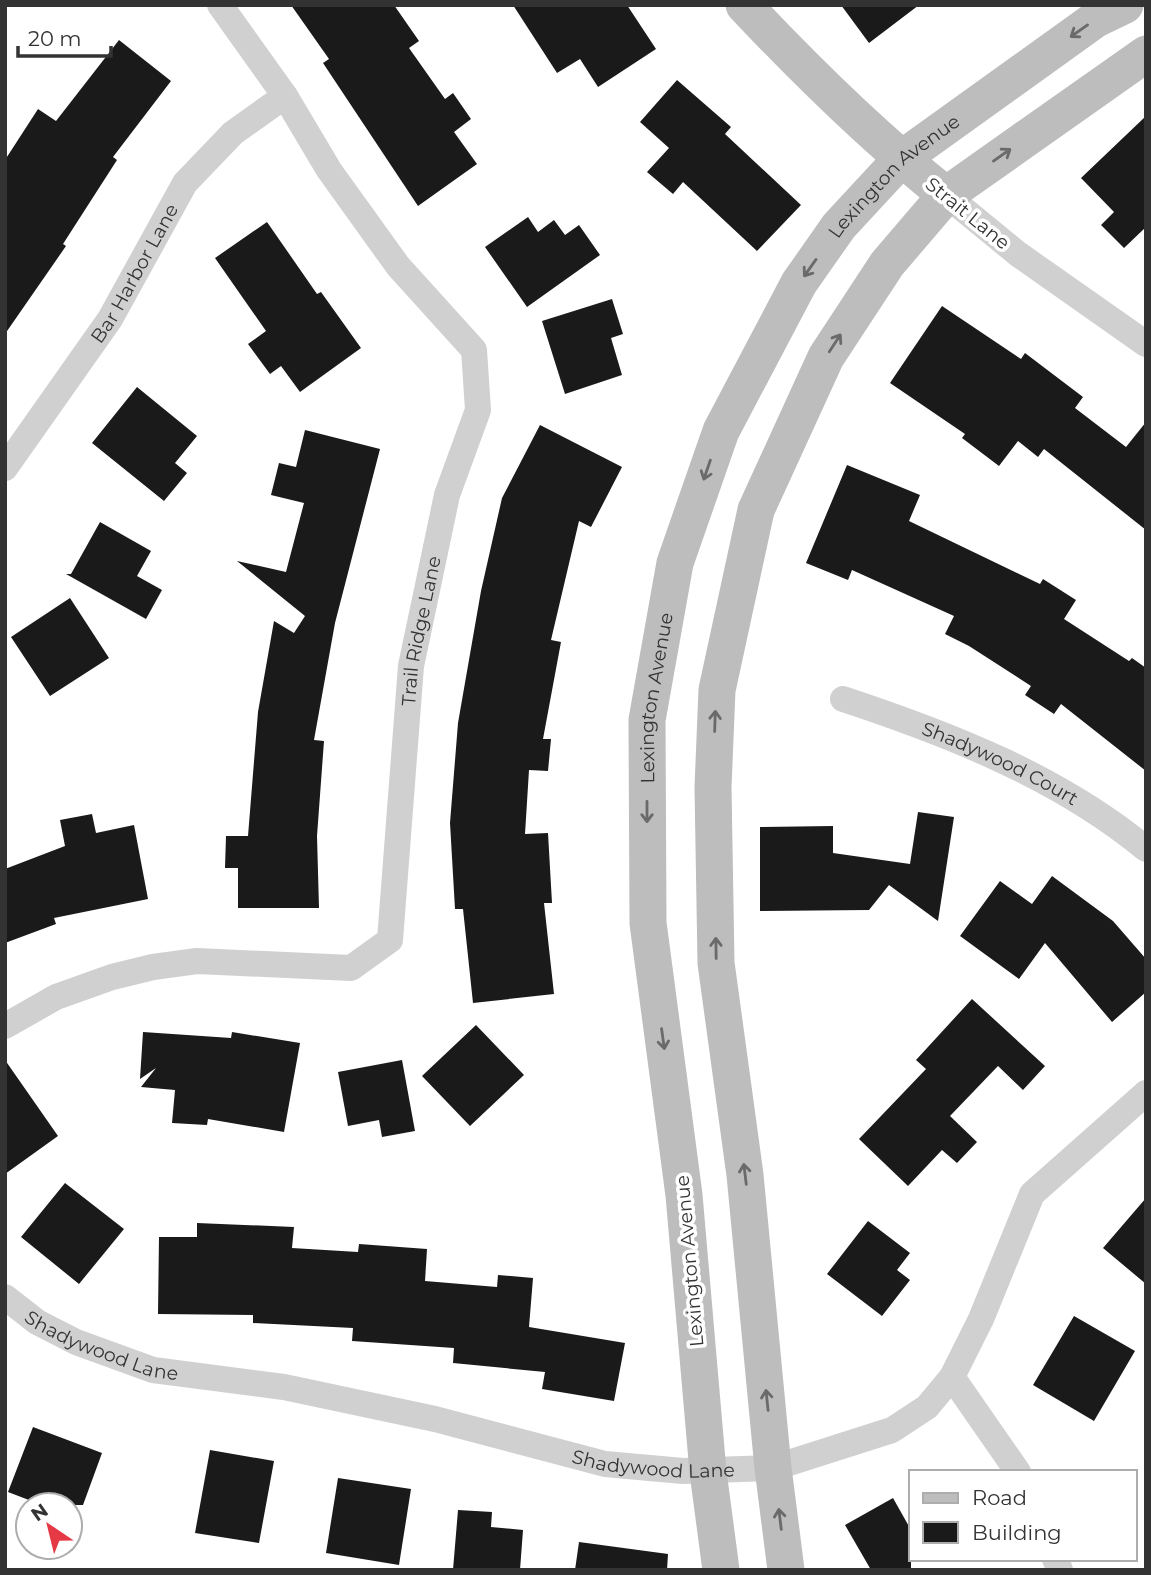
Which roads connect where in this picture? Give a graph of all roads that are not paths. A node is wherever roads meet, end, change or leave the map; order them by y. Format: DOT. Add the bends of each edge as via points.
graph roads {
  1 [pos="220,5"];
  2 [pos="744,5"];
  3 [pos="1125,5"];
  4 [pos="1146,54"];
  5 [pos="285,96"];
  6 [pos="901,159"];
  7 [pos="946,195"];
  8 [pos="1146,344"];
  9 [pos="5,467"];
  10 [pos="843,699"];
  11 [pos="1146,849"];
  12 [pos="5,1026"];
  13 [pos="1146,1093"];
  14 [pos="5,1297"];
  15 [pos="952,1377"];
  16 [pos="773,1468"];
  17 [pos="1017,1470"];
  18 [pos="708,1472"];
  19 [pos="721,1570"];
  20 [pos="786,1570"];
  1 -- 5 [label="street, Trail Ridge Lane"];
  2 -- 6 [label="street, Strait Lane" via="810,76"];
  3 -- 6 [label="street, Lexington Avenue, one-way" via="1096,19"];
  7 -- 4 [label="street, one-way"];
  5 -- 9 [label="street, Bar Harbor Lane" via="233,133 185,183 110,319"];
  5 -- 12 [label="street, Trail Ridge Lane" via="329,170 398,266 474,350 478,410 447,495 411,666 390,940 351,968 197,961 153,967 57,997"];
  6 -- 7 [label="street, Strait Lane"];
  6 -- 18 [label="street, Lexington Avenue, one-way" via="839,226 799,283 721,430 675,563 647,720 648,923 684,1195"];
  7 -- 8 [label="street, Strait Lane" via="1018,254"];
  16 -- 7 [label="street, one-way" via="745,1175 716,963 713,787 717,690 756,510 826,357 887,264"];
  10 -- 11 [label="street, Shadywood Court" via="932,729 1035,777"];
  13 -- 15 [label="street, Shadywood Lane" via="1032,1194"];
  14 -- 18 [label="street, Shadywood Lane" via="37,1322 76,1342 153,1370 284,1387 435,1419 604,1464"];
  15 -- 16 [label="street, Shadywood Lane" via="926,1406 892,1430"];
  15 -- 17 [label="street"];
  16 -- 18 [label="street, Shadywood Lane"];
  20 -- 16 [label="street, one-way"];
  18 -- 19 [label="street, Lexington Avenue"];
}
